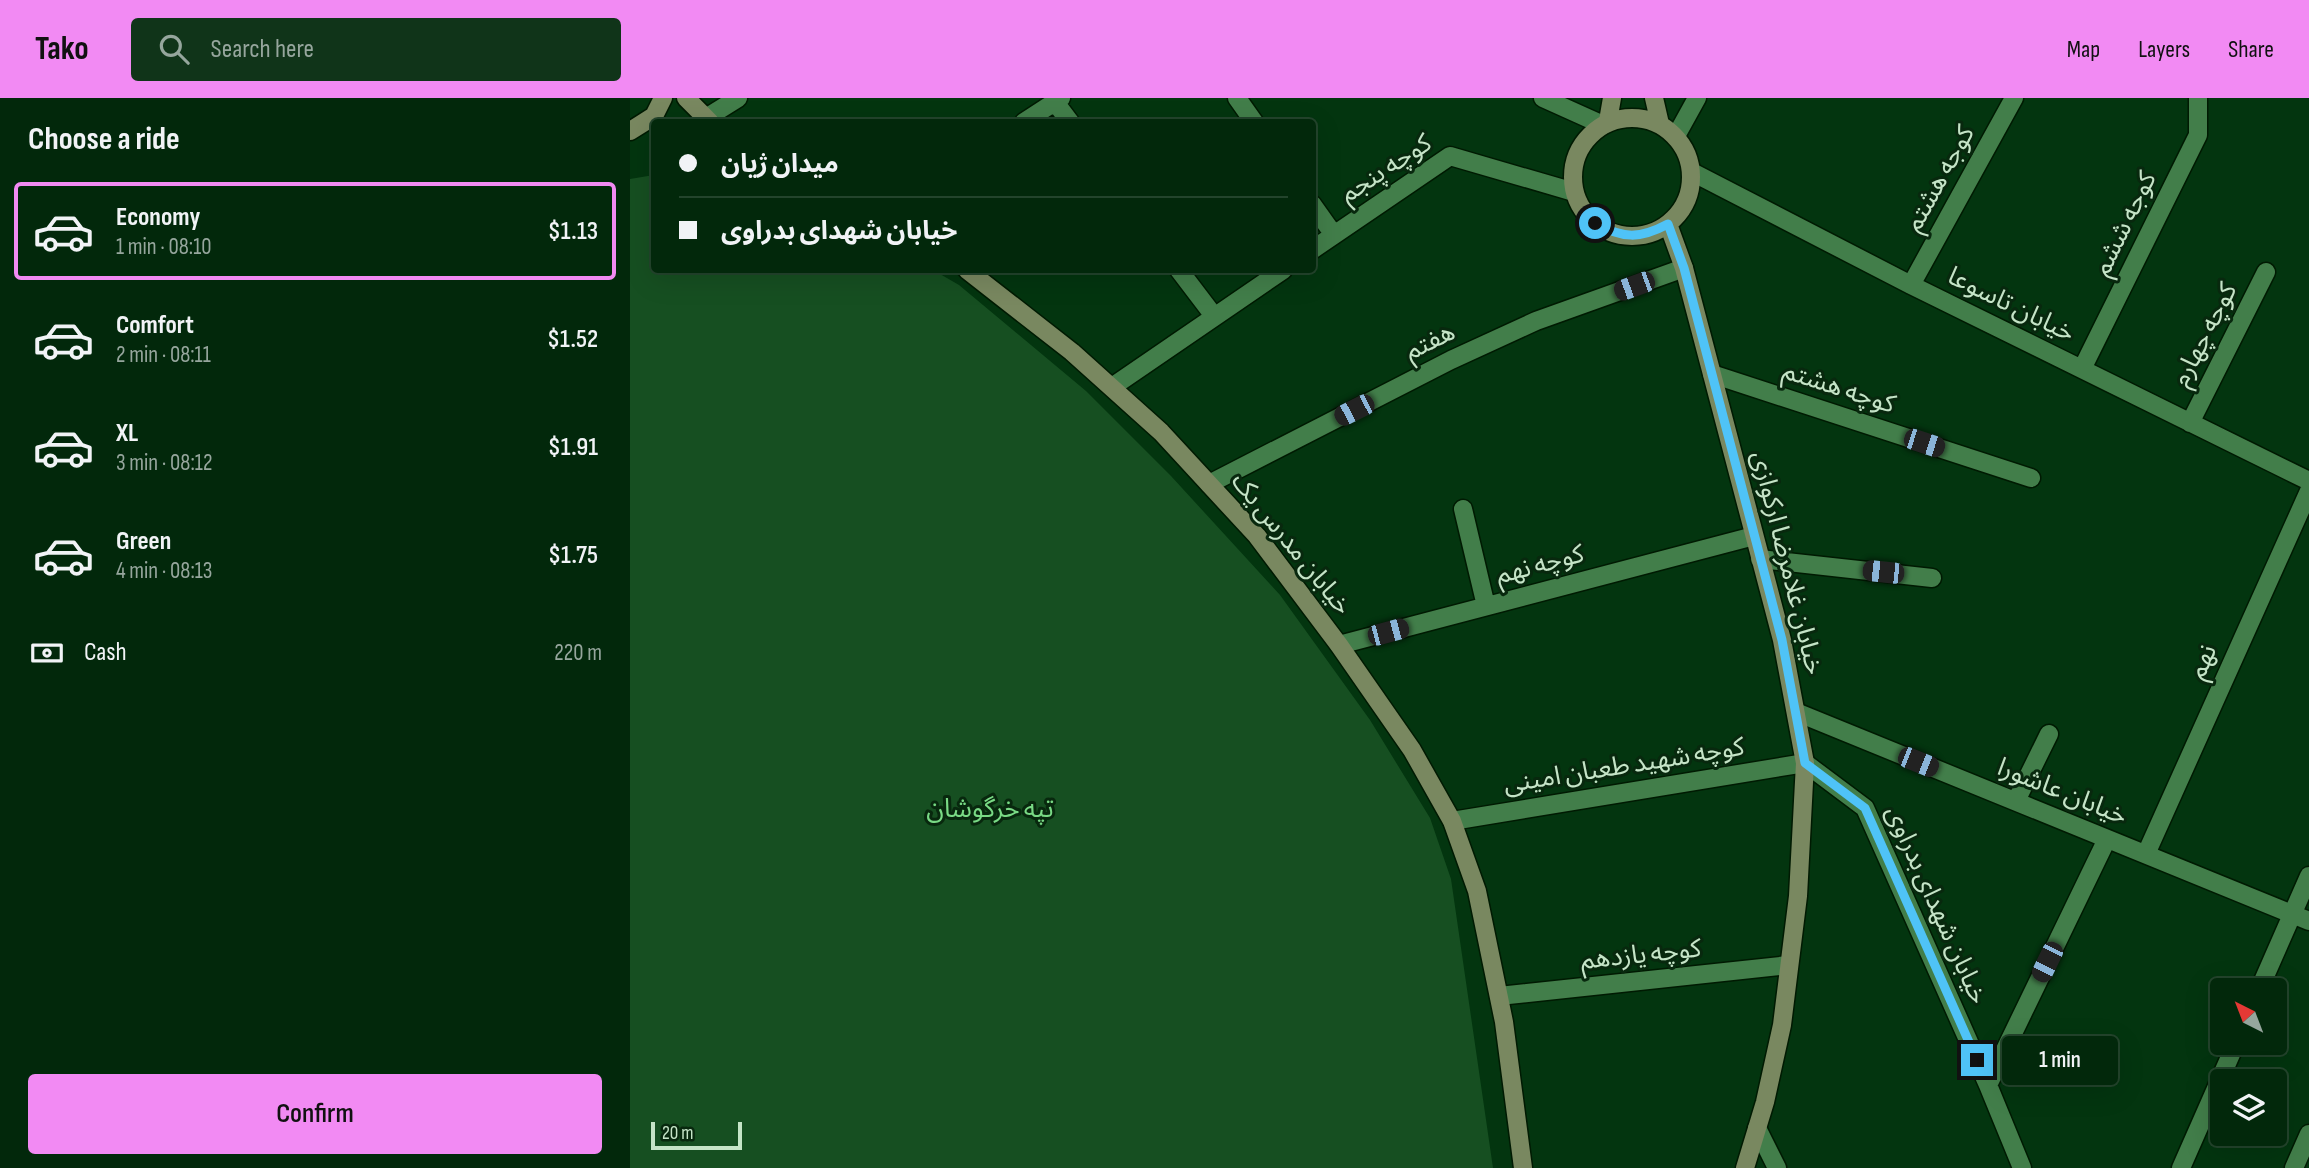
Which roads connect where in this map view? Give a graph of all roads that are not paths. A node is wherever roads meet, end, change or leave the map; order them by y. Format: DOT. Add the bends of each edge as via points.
graph roads {
  1 [pos="663,98"];
  2 [pos="686,98"];
  3 [pos="738,98"];
  4 [pos="1237,98"];
  5 [pos="1543,98"];
  6 [pos="1612,98"];
  7 [pos="1654,98"];
  8 [pos="1697,98"];
  9 [pos="2014,98"];
  10 [pos="2198,98"];
  11 [pos="1058,100"];
  12 [pos="707,119"];
  13 [pos="709,119"];
  14 [pos="1029,119"];
  15 [pos="1068,119"];
  16 [pos="1252,119"];
  17 [pos="1605,123"];
  18 [pos="1660,124"];
  19 [pos="632,131"];
  20 [pos="651,133"];
  21 [pos="1676,136"];
  22 [pos="1692,172"];
  23 [pos="1574,192"];
  24 [pos="1316,210"];
  25 [pos="1668,224"];
  26 [pos="1334,235"];
  27 [pos="1316,247"];
  28 [pos="1684,268"];
  29 [pos="2266,272"];
  30 [pos="971,273"];
  31 [pos="1181,273"];
  32 [pos="1278,273"];
  33 [pos="1911,285"];
  34 [pos="1214,316"];
  35 [pos="2082,369"];
  36 [pos="1712,374"];
  37 [pos="1112,387"];
  38 [pos="2190,423"];
  39 [pos="2031,478"];
  40 [pos="2309,481"];
  41 [pos="1209,484"];
  42 [pos="2309,491"];
  43 [pos="1463,509"];
  44 [pos="1754,536"];
  45 [pos="1760,559"];
  46 [pos="1932,578"];
  47 [pos="1486,606"];
  48 [pos="1339,645"];
  49 [pos="1796,712"];
  50 [pos="2049,734"];
  51 [pos="1805,763"];
  52 [pos="2016,801"];
  53 [pos="1452,821"];
  54 [pos="2107,839"];
  55 [pos="2146,854"];
  56 [pos="2309,876"];
  57 [pos="2301,917"];
  58 [pos="1789,965"];
  59 [pos="2266,978"];
  60 [pos="1499,996"];
  61 [pos="2231,1055"];
  62 [pos="1988,1085"];
  63 [pos="1757,1128"];
  64 [pos="2309,1134"];
  65 [pos="1523,1168"];
  66 [pos="1745,1168"];
  67 [pos="1777,1168"];
  68 [pos="2022,1168"];
  69 [pos="2181,1168"];
  70 [pos="2294,1168"];
  1 -- 19 [label="street" via="654,116"];
  2 -- 12 [label="street"];
  3 -- 13 [label="street"];
  4 -- 16 [label="street"];
  5 -- 17 [label="street"];
  6 -- 17 [label="street"];
  7 -- 18 [label="street"];
  8 -- 21 [label="street"];
  9 -- 33 [label="street, کوجه هشتم"];
  10 -- 35 [label="street, کوجه ششم" via="2198,135"];
  11 -- 14 [label="street"];
  11 -- 15 [label="street"];
  17 -- 18 [label="street" via="1641,117"];
  17 -- 23 [label="street" via="1581,147 1575,161"];
  18 -- 21 [label="street"];
  19 -- 20 [label="street"];
  21 -- 22 [label="street" via="1687,152"];
  22 -- 25 [label="street" via="1682,209"];
  22 -- 33 [label="street, خیابان تاسوعا"];
  23 -- 25 [label="street" via="1582,209 1612,233 1641,235"];
  23 -- 26 [label="street, کوچه پنجم" via="1450,156"];
  24 -- 26 [label="street"];
  25 -- 28 [label="street, خیابان غلامرضا ارکوازی"];
  26 -- 27 [label="street, کوچه پنجم"];
  28 -- 36 [label="street, خیابان غلامرضا ارکوازی"];
  28 -- 41 [label="street, هفتم" via="1536,321"];
  29 -- 38 [label="street, کوچه چهارم"];
  30 -- 37 [label="street, خیابان مدرس یک"];
  31 -- 34 [label="street"];
  32 -- 34 [label="street"];
  33 -- 35 [label="street, خیابان تاسوعا"];
  34 -- 37 [label="street"];
  35 -- 38 [label="street, خیابان تاسوعا"];
  36 -- 39 [label="street, کوچه هشتم"];
  36 -- 44 [label="street, خیابان غلامرضا ارکوازی"];
  37 -- 41 [label="street, خیابان مدرس یک"];
  38 -- 40 [label="street, خیابان تاسوعا"];
  41 -- 48 [label="street, خیابان مدرس یک" via="1257,536"];
  42 -- 55 [label="street, نهم"];
  43 -- 47 [label="street"];
  44 -- 45 [label="street, خیابان غلامرضا ارکوازی"];
  44 -- 47 [label="street, کوچه نهم"];
  45 -- 46 [label="street"];
  45 -- 49 [label="street, خیابان غلامرضا ارکوازی"];
  47 -- 48 [label="street, کوچه نهم"];
  48 -- 53 [label="street, خیابان مدرس یک" via="1412,750"];
  49 -- 51 [label="street, خیابان غلامرضا ارکوازی"];
  49 -- 52 [label="street, خیابان عاشورا"];
  50 -- 52 [label="street"];
  51 -- 53 [label="street, کوچه شهید طعبان امینی"];
  51 -- 58 [label="street, خیابان غلامرضا ارکوازی" via="1798,896"];
  51 -- 62 [label="street, خیابان شهدای بدراوی" via="1865,808"];
  52 -- 54 [label="street, خیابان عاشورا"];
  53 -- 60 [label="street, خیابان مدرس یک" via="1477,891"];
  54 -- 55 [label="street, خیابان عاشورا"];
  54 -- 62 [label="street"];
  55 -- 57 [label="street, خیابان عاشورا"];
  56 -- 57 [label="street"];
  57 -- 59 [label="street"];
  58 -- 60 [label="street, کوچه یازدهم"];
  58 -- 63 [label="street, خیابان غلامرضا ارکوازی" via="1782,1025"];
  60 -- 65 [label="street, خیابان مدرس یک"];
  61 -- 69 [label="street"];
  62 -- 68 [label="street, خیابان شهدای بدراوی"];
  63 -- 66 [label="street, خیابان غلامرضا ارکوازی"];
  63 -- 67 [label="street"];
  64 -- 70 [label="street"];
}
